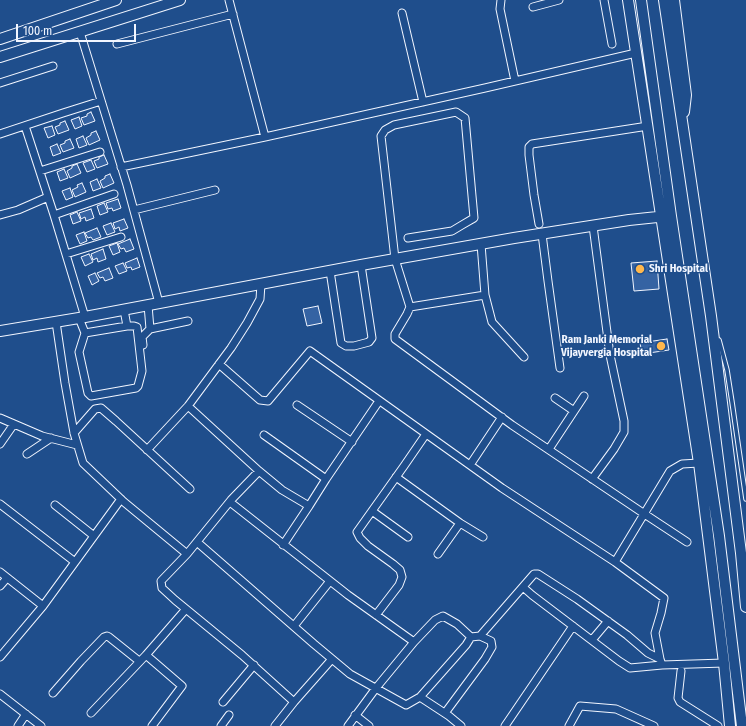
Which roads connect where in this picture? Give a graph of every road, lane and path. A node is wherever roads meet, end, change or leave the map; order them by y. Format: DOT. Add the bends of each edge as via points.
graph roads {
  1 [pos="116,0"];
  2 [pos="180,0"];
  3 [pos="230,0"];
  4 [pos="501,0"];
  5 [pos="559,0"];
  6 [pos="604,0"];
  7 [pos="628,0"];
  8 [pos="641,0"];
  9 [pos="664,0"];
  10 [pos="674,0"];
  11 [pos="533,7"];
  12 [pos="402,13"];
  13 [pos="233,14"];
  14 [pos="80,32"];
  15 [pos="0,39"];
  16 [pos="117,44"];
  17 [pos="612,44"];
  18 [pos="636,53"];
  19 [pos="0,57"];
  20 [pos="53,66"];
  21 [pos="515,81"];
  22 [pos="0,83"];
  23 [pos="101,102"];
  24 [pos="423,102"];
  25 [pos="682,119"];
  26 [pos="24,126"];
  27 [pos="648,126"];
  28 [pos="0,134"];
  29 [pos="265,137"];
  30 [pos="100,152"];
  31 [pos="121,167"];
  32 [pos="40,170"];
  33 [pos="215,190"];
  34 [pos="114,194"];
  35 [pos="48,197"];
  36 [pos="134,210"];
  37 [pos="0,215"];
  38 [pos="54,215"];
  39 [pos="667,216"];
  40 [pos="593,226"];
  41 [pos="540,229"];
  42 [pos="121,237"];
  43 [pos="408,238"];
  44 [pos="481,244"];
  45 [pos="66,254"];
  46 [pos="395,259"];
  47 [pos="361,265"];
  48 [pos="330,271"];
  49 [pos="261,284"];
  50 [pos="486,295"];
  51 [pos="159,303"];
  52 [pos="148,305"];
  53 [pos="410,307"];
  54 [pos="124,310"];
  55 [pos="710,316"];
  56 [pos="82,318"];
  57 [pos="188,321"];
  58 [pos="56,322"];
  59 [pos="128,326"];
  60 [pos="150,329"];
  61 [pos="0,330"];
  62 [pos="85,333"];
  63 [pos="316,344"];
  64 [pos="310,351"];
  65 [pos="524,357"];
  66 [pos="219,364"];
  67 [pos="560,368"];
  68 [pos="145,381"];
  69 [pos="584,396"];
  70 [pos="556,398"];
  71 [pos="379,401"];
  72 [pos="297,405"];
  73 [pos="188,406"];
  74 [pos="574,411"];
  75 [pos="502,417"];
  76 [pos="0,418"];
  77 [pos="14,424"];
  78 [pos="74,433"];
  79 [pos="426,434"];
  80 [pos="264,435"];
  81 [pos="737,435"];
  82 [pos="726,437"];
  83 [pos="51,438"];
  84 [pos="352,442"];
  85 [pos="0,444"];
  86 [pos="78,446"];
  87 [pos="549,449"];
  88 [pos="147,450"];
  89 [pos="28,454"];
  90 [pos="703,463"];
  91 [pos="470,465"];
  92 [pos="259,471"];
  93 [pos="396,477"];
  94 [pos="326,479"];
  95 [pos="592,479"];
  96 [pos="190,489"];
  97 [pos="122,499"];
  98 [pos="746,499"];
  99 [pos="230,502"];
  100 [pos="0,504"];
  101 [pos="55,505"];
  102 [pos="309,506"];
  103 [pos="372,511"];
  104 [pos="644,514"];
  105 [pos="460,523"];
  106 [pos="94,536"];
  107 [pos="408,537"];
  108 [pos="483,537"];
  109 [pos="197,542"];
  110 [pos="688,542"];
  111 [pos="283,544"];
  112 [pos="744,553"];
  113 [pos="187,554"];
  114 [pos="438,554"];
  115 [pos="75,562"];
  116 [pos="615,562"];
  117 [pos="0,572"];
  118 [pos="7,578"];
  119 [pos="330,581"];
  120 [pos="0,586"];
  121 [pos="523,587"];
  122 [pos="43,606"];
  123 [pos="746,607"];
  124 [pos="186,609"];
  125 [pos="376,615"];
  126 [pos="608,621"];
  127 [pos="294,626"];
  128 [pos="573,626"];
  129 [pos="480,636"];
  130 [pos="470,637"];
  131 [pos="592,640"];
  132 [pos="414,642"];
  133 [pos="146,655"];
  134 [pos="0,657"];
  135 [pos="332,660"];
  136 [pos="139,661"];
  137 [pos="661,662"];
  138 [pos="724,663"];
  139 [pos="734,664"];
  140 [pos="254,665"];
  141 [pos="681,671"];
  142 [pos="376,688"];
  143 [pos="0,694"];
  144 [pos="52,694"];
  145 [pos="420,697"];
  146 [pos="223,702"];
  147 [pos="294,702"];
  148 [pos="91,713"];
  149 [pos="444,713"];
  150 [pos="26,714"];
  151 [pos="229,715"];
  152 [pos="356,716"];
  153 [pos="18,726"];
  154 [pos="41,726"];
  155 [pos="152,726"];
  156 [pos="220,726"];
  157 [pos="275,726"];
  158 [pos="348,726"];
  159 [pos="369,726"];
  160 [pos="461,726"];
  161 [pos="505,726"];
  162 [pos="569,726"];
  163 [pos="653,726"];
  164 [pos="718,726"];
  165 [pos="730,726"];
  166 [pos="742,726"];
  1 -- 15 [label="main road"];
  2 -- 14 [label="main road"];
  3 -- 13 [label="street"];
  4 -- 21 [label="street" via="500,9"];
  5 -- 11 [label="street"];
  6 -- 17 [label="street"];
  7 -- 18 [label="main road"];
  8 -- 39 [label="main road"];
  9 -- 25 [label="main road"];
  10 -- 25 [label="main road" via="686,95"];
  12 -- 24 [label="street"];
  13 -- 16 [label="street"];
  13 -- 29 [label="street"];
  14 -- 19 [label="main road"];
  14 -- 23 [label="street"];
  18 -- 21 [label="street"];
  18 -- 27 [label="main road"];
  20 -- 22 [label="street"];
  21 -- 24 [label="street"];
  23 -- 26 [label="street"];
  23 -- 31 [label="street"];
  24 -- 29 [label="street"];
  25 -- 55 [label="main road"];
  26 -- 28 [label="street"];
  26 -- 32 [label="street"];
  27 -- 39 [label="main road"];
  27 -- 41 [label="street" via="532,144 529,147 529,155"];
  29 -- 31 [label="street"];
  30 -- 32 [label="street"];
  31 -- 36 [label="street"];
  32 -- 35 [label="street"];
  33 -- 36 [label="street"];
  34 -- 38 [label="street"];
  35 -- 37 [label="street"];
  35 -- 38 [label="street"];
  36 -- 51 [label="street"];
  38 -- 45 [label="street"];
  39 -- 40 [label="main road"];
  39 -- 90 [label="main road"];
  40 -- 41 [label="main road"];
  40 -- 95 [label="street" via="610,355 624,432"];
  41 -- 44 [label="main road"];
  41 -- 67 [label="street"];
  42 -- 45 [label="street"];
  43 -- 46 [label="street" via="452,232 474,218 465,118 456,112 394,125 381,136"];
  44 -- 46 [label="main road"];
  44 -- 50 [label="street"];
  45 -- 56 [label="street"];
  46 -- 47 [label="main road"];
  46 -- 53 [label="street"];
  47 -- 48 [label="main road"];
  47 -- 48 [label="street" via="372,338 369,342 354,346 341,343"];
  48 -- 49 [label="main road"];
  49 -- 51 [label="main road"];
  49 -- 66 [label="street" via="260,298 251,317"];
  50 -- 53 [label="street"];
  50 -- 65 [label="street" via="492,322"];
  51 -- 52 [label="main road"];
  52 -- 54 [label="main road"];
  52 -- 60 [label="street"];
  53 -- 75 [label="street" via="395,334 395,339"];
  54 -- 56 [label="main road"];
  54 -- 59 [label="street"];
  55 -- 81 [label="lane" via="727,370"];
  55 -- 82 [label="main road"];
  56 -- 58 [label="main road"];
  56 -- 62 [label="street"];
  57 -- 60 [label="street"];
  58 -- 61 [label="main road"];
  58 -- 78 [label="street"];
  59 -- 62 [label="street"];
  59 -- 62 [label="street" via="137,327 142,371 138,386 91,396 88,393 79,352"];
  60 -- 68 [label="street" via="142,337"];
  63 -- 64 [label="street"];
  64 -- 66 [label="street" via="268,401 260,400"];
  64 -- 71 [label="street"];
  66 -- 73 [label="street"];
  69 -- 74 [label="street"];
  70 -- 74 [label="street"];
  71 -- 79 [label="street"];
  71 -- 84 [label="street"];
  72 -- 84 [label="street"];
  73 -- 88 [label="street"];
  73 -- 92 [label="street"];
  74 -- 87 [label="street"];
  75 -- 87 [label="street"];
  75 -- 91 [label="street"];
  76 -- 77 [label="street"];
  77 -- 83 [label="street"];
  77 -- 85 [label="street"];
  78 -- 86 [label="street"];
  78 -- 88 [label="street" via="95,409 101,408"];
  79 -- 91 [label="street"];
  79 -- 93 [label="street"];
  80 -- 94 [label="street"];
  81 -- 82 [label="lane"];
  81 -- 98 [label="lane"];
  82 -- 112 [label="main road"];
  83 -- 86 [label="street"];
  83 -- 89 [label="street"];
  84 -- 94 [label="street"];
  86 -- 97 [label="street" via="83,463"];
  87 -- 95 [label="street"];
  88 -- 96 [label="street"];
  90 -- 104 [label="street" via="682,464 670,471"];
  90 -- 138 [label="main road"];
  90 -- 139 [label="main road" via="719,536"];
  91 -- 116 [label="street"];
  92 -- 99 [label="street"];
  92 -- 102 [label="street" via="282,490"];
  93 -- 103 [label="street"];
  93 -- 105 [label="street"];
  94 -- 102 [label="street"];
  95 -- 104 [label="street"];
  97 -- 106 [label="street"];
  97 -- 113 [label="street"];
  99 -- 109 [label="street"];
  99 -- 111 [label="street"];
  100 -- 115 [label="street"];
  101 -- 106 [label="street"];
  102 -- 111 [label="street"];
  103 -- 107 [label="street"];
  103 -- 125 [label="street" via="357,532 368,546 400,570 402,577 399,585"];
  104 -- 110 [label="street"];
  104 -- 116 [label="street"];
  105 -- 108 [label="street"];
  105 -- 114 [label="street"];
  106 -- 115 [label="street"];
  109 -- 113 [label="street"];
  109 -- 127 [label="street"];
  111 -- 119 [label="street"];
  112 -- 123 [label="main road"];
  113 -- 124 [label="street" via="161,581 162,588"];
  115 -- 122 [label="street"];
  116 -- 137 [label="street" via="664,598 655,633"];
  117 -- 118 [label="street"];
  118 -- 120 [label="street"];
  118 -- 122 [label="street"];
  119 -- 125 [label="street"];
  119 -- 127 [label="street"];
  121 -- 126 [label="street" via="534,574 538,574"];
  121 -- 128 [label="street"];
  121 -- 129 [label="street"];
  122 -- 134 [label="street"];
  124 -- 133 [label="street"];
  124 -- 140 [label="street"];
  125 -- 132 [label="street"];
  126 -- 131 [label="street"];
  126 -- 137 [label="street"];
  127 -- 135 [label="street"];
  128 -- 131 [label="street"];
  128 -- 161 [label="street"];
  129 -- 130 [label="street"];
  129 -- 149 [label="street" via="491,641 492,647"];
  130 -- 132 [label="street" via="457,624 443,616 435,620"];
  130 -- 145 [label="street" via="466,645"];
  131 -- 137 [label="street" via="630,668"];
  132 -- 142 [label="street"];
  133 -- 136 [label="street"];
  133 -- 155 [label="street" via="182,686"];
  135 -- 142 [label="street" via="350,674"];
  135 -- 147 [label="street"];
  136 -- 144 [label="street" via="109,637 104,637"];
  136 -- 148 [label="street"];
  137 -- 138 [label="street"];
  138 -- 139 [label="main road"];
  138 -- 165 [label="main road"];
  139 -- 166 [label="main road"];
  140 -- 146 [label="street"];
  140 -- 147 [label="street"];
  141 -- 164 [label="street" via="678,698 680,702"];
  142 -- 145 [label="street" via="406,705"];
  142 -- 152 [label="street"];
  143 -- 150 [label="street"];
  145 -- 149 [label="street"];
  147 -- 157 [label="street"];
  149 -- 160 [label="street"];
  150 -- 153 [label="street"];
  150 -- 154 [label="street"];
  151 -- 156 [label="street"];
  152 -- 158 [label="street"];
  152 -- 159 [label="street"];
  162 -- 163 [label="street" via="580,706 616,709"];
}
